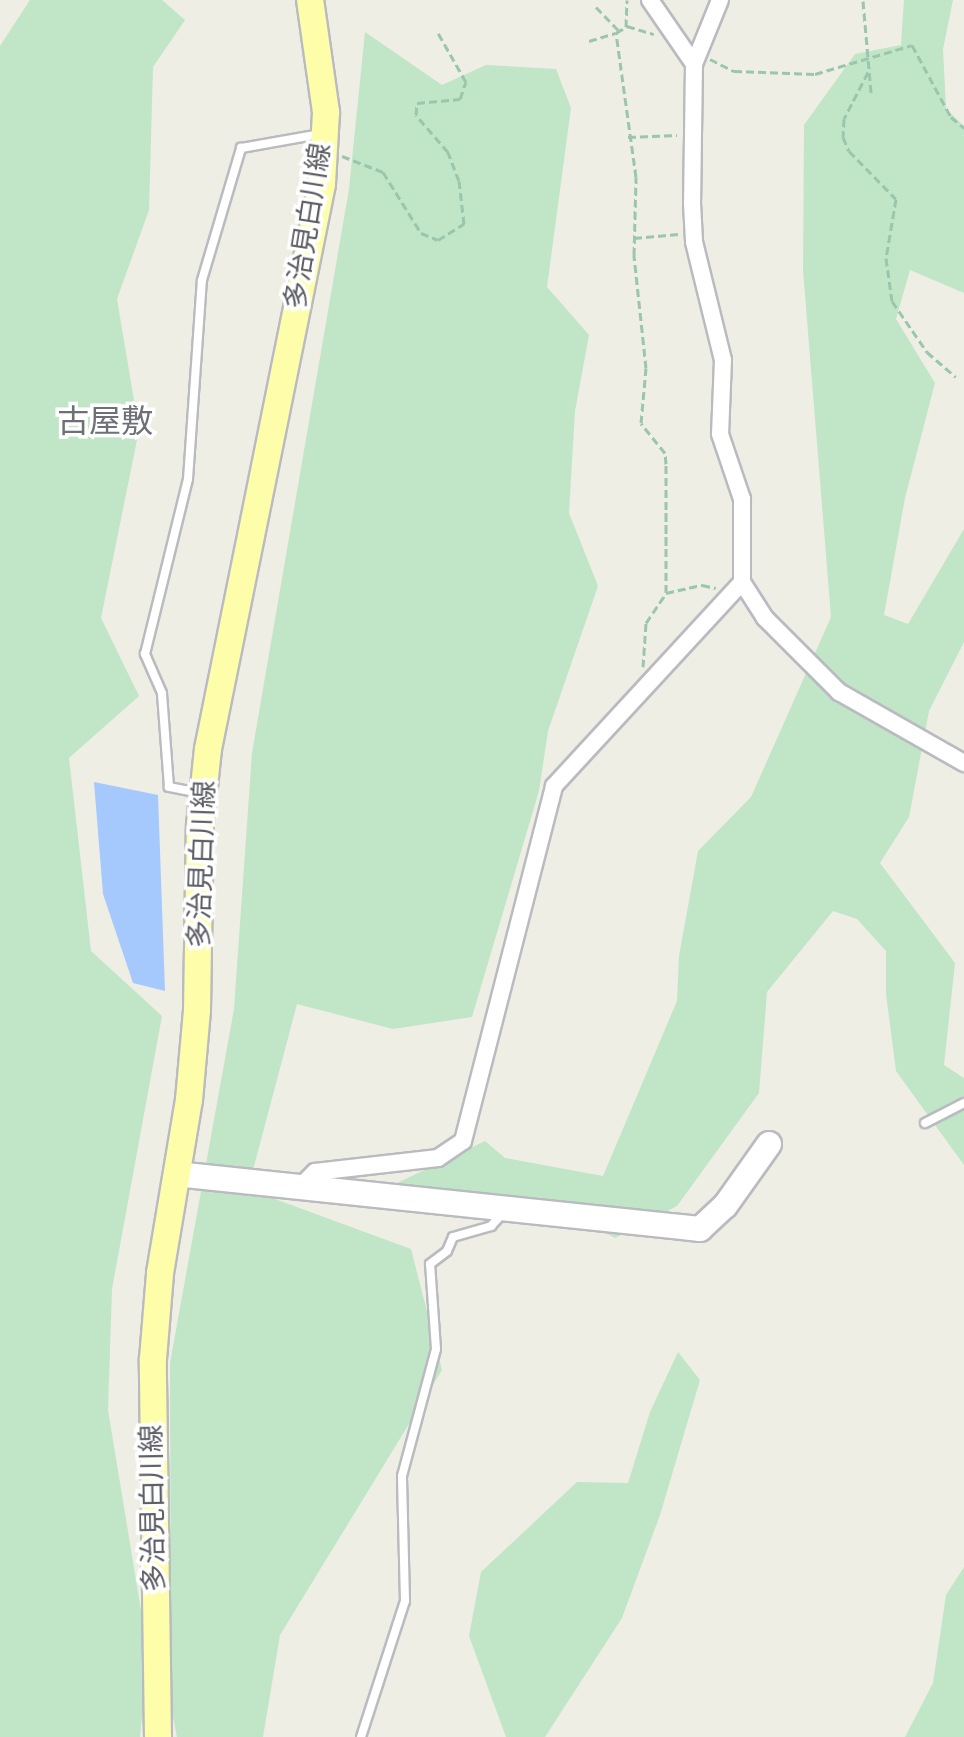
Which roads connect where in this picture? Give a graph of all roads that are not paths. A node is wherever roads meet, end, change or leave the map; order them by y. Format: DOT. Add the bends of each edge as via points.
graph roads {
  1 [pos="310,0"];
  2 [pos="650,0"];
  3 [pos="720,0"];
  4 [pos="697,59"];
  5 [pos="324,141"];
  6 [pos="736,587"];
  7 [pos="964,763"];
  8 [pos="202,793"];
  9 [pos="964,1103"];
  10 [pos="925,1123"];
  11 [pos="769,1144"];
  12 [pos="176,1174"];
  13 [pos="299,1188"];
  14 [pos="505,1211"];
  15 [pos="158,1737"];
  16 [pos="361,1737"];
  1 -- 5 [label="main road, 多治見白川線"];
  2 -- 4 [label="street"];
  3 -- 4 [label="street"];
  4 -- 6 [label="street" via="694,233 723,360 720,434 742,499"];
  5 -- 8 [label="main road, 多治見白川線" via="322,184"];
  5 -- 8 [label="lane" via="241,148 202,280 188,479 145,654 162,693 169,787"];
  6 -- 7 [label="street" via="839,692"];
  6 -- 13 [label="street" via="554,786 463,1141 438,1158 315,1172"];
  8 -- 12 [label="main road, 多治見白川線" via="197,1010"];
  9 -- 10 [label="lane"];
  11 -- 14 [label="street" via="725,1206 700,1229"];
  12 -- 13 [label="street"];
  12 -- 15 [label="main road, 多治見白川線" via="153,1359"];
  13 -- 14 [label="street"];
  14 -- 16 [label="lane" via="491,1226 453,1237 447,1251 430,1264 436,1349 402,1476 405,1601"];
}
